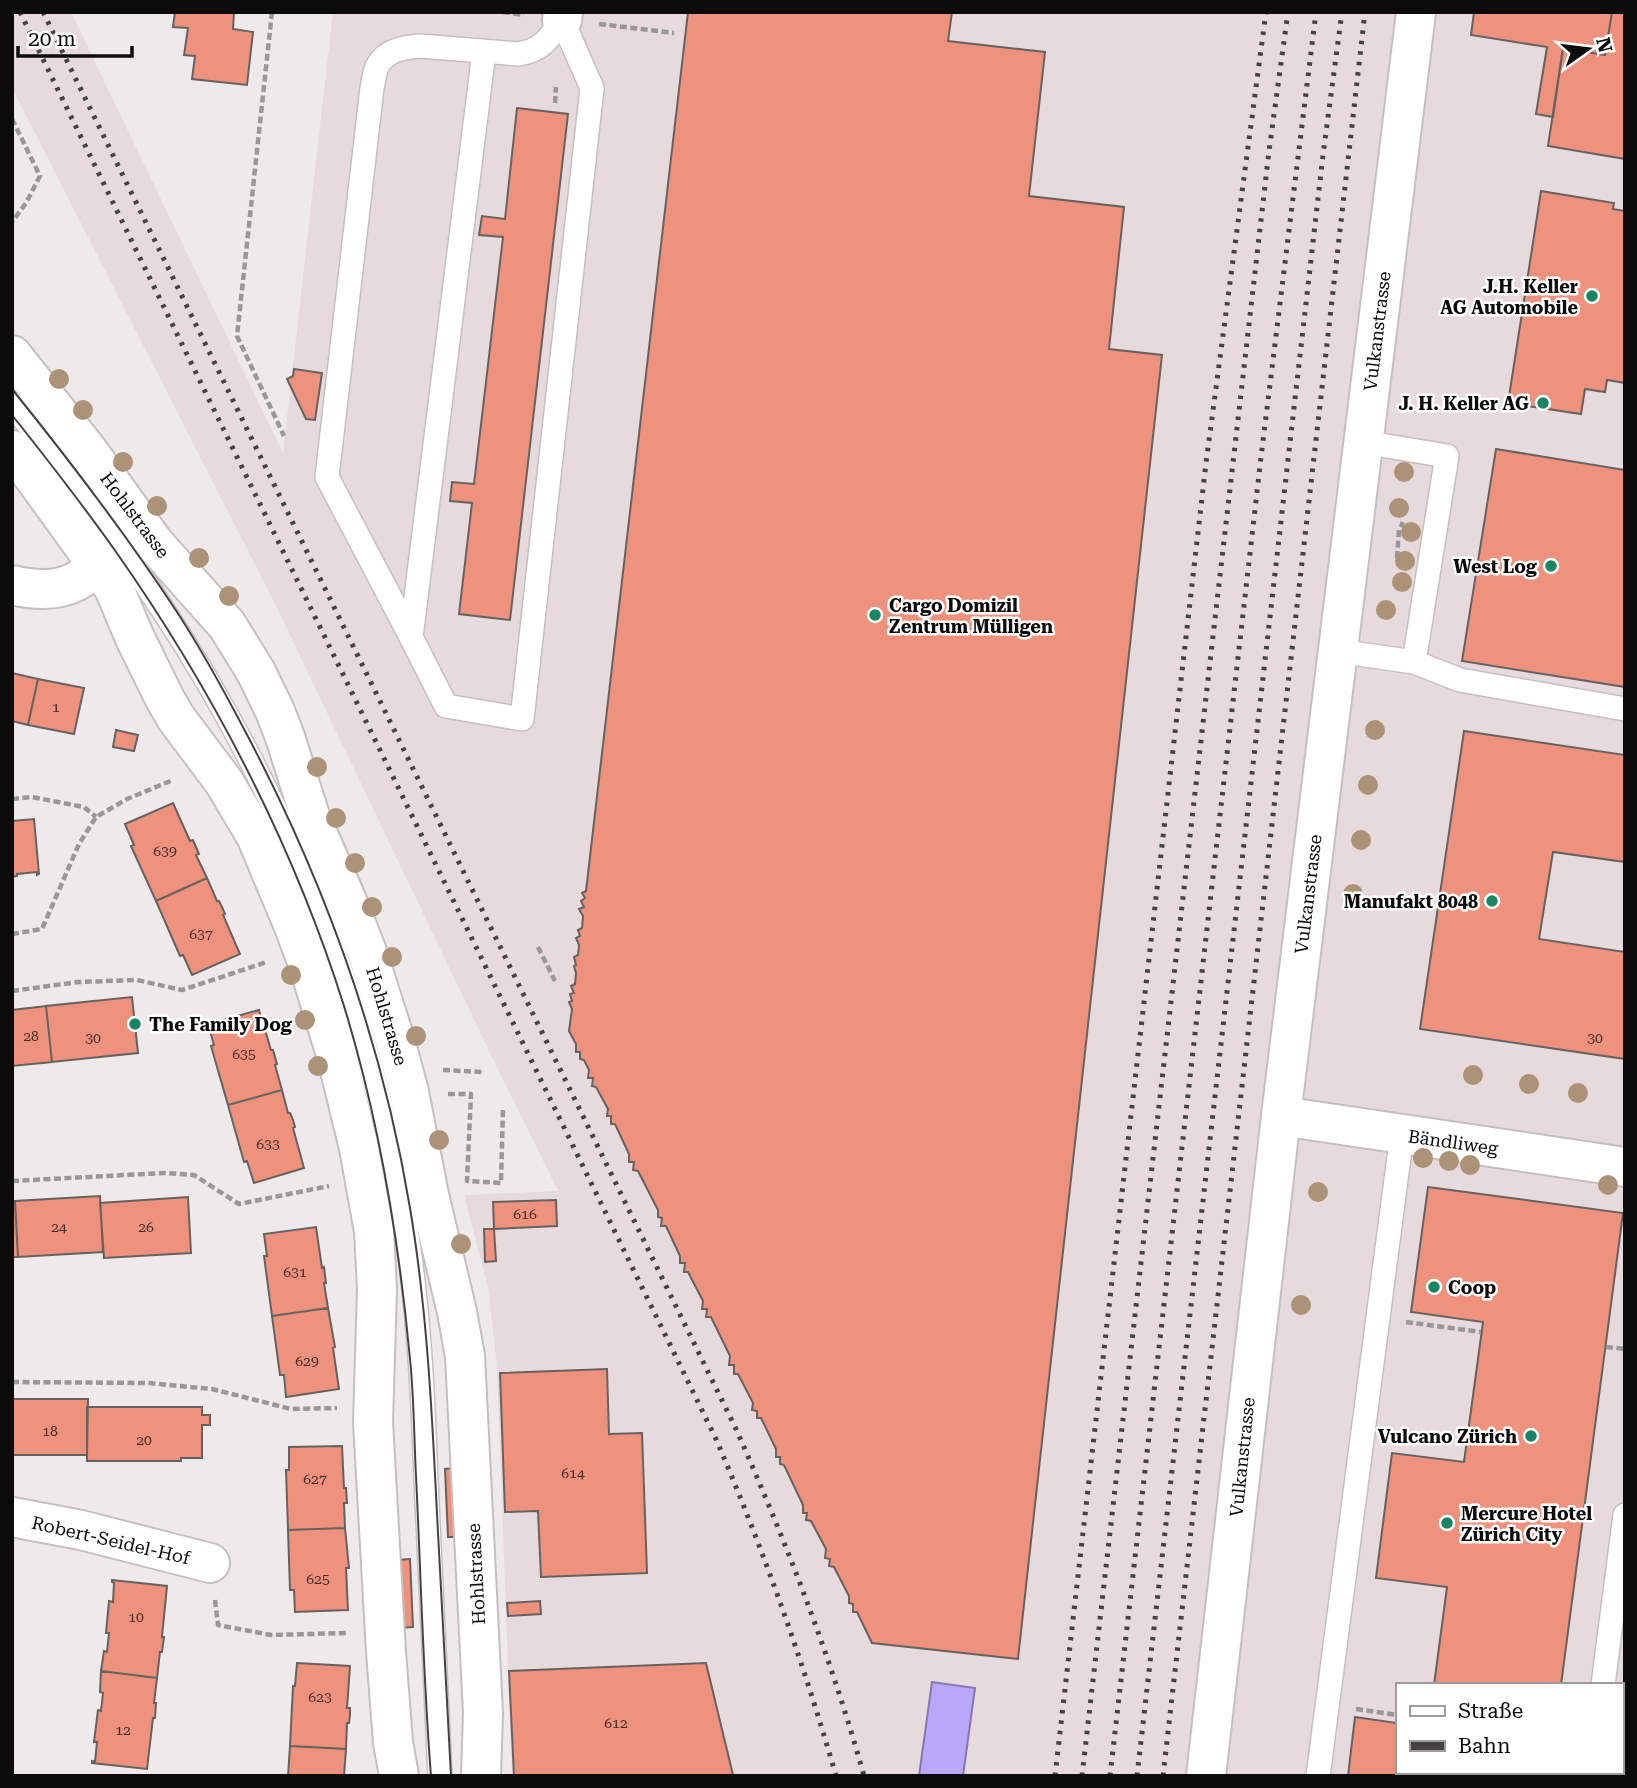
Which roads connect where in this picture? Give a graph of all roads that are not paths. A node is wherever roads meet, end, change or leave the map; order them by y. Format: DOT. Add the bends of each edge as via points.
graph roads {
  1 [pos="1416,12"];
  2 [pos="563,16"];
  3 [pos="484,52"];
  4 [pos="12,355"];
  5 [pos="12,404"];
  6 [pos="1363,442"];
  7 [pos="12,450"];
  8 [pos="99,565"];
  9 [pos="12,585"];
  10 [pos="411,637"];
  11 [pos="1338,651"];
  12 [pos="1414,662"];
  13 [pos="1625,709"];
  14 [pos="1281,1116"];
  15 [pos="1402,1134"];
  16 [pos="1625,1167"];
  17 [pos="1625,1516"];
  18 [pos="12,1517"];
  19 [pos="210,1563"];
  20 [pos="1603,1683"];
  21 [pos="398,1776"];
  22 [pos="440,1776"];
  23 [pos="481,1776"];
  24 [pos="1206,1776"];
  25 [pos="1318,1776"];
  1 -- 6 [label="street, Vulkanstrasse"];
  2 -- 3 [label="lane" via="545,44 534,51"];
  2 -- 10 [label="lane" via="592,88 522,719 446,706"];
  3 -- 10 [label="lane"];
  3 -- 10 [label="lane" via="407,47 376,66 372,88 327,477"];
  4 -- 23 [label="street, Hohlstrasse" via="154,543 227,625 256,672 275,710 310,816 367,952 409,1092 465,1356 483,1713"];
  5 -- 22 [label="lane" via="104,523 215,695 264,786 309,886 348,993 384,1120 413,1286 422,1380"];
  6 -- 11 [label="street, Vulkanstrasse"];
  6 -- 12 [label="lane" via="1447,456"];
  7 -- 8 [label="street"];
  8 -- 9 [label="street" via="64,586"];
  8 -- 21 [label="street" via="171,708 256,836 310,970 359,1147 376,1261 373,1422"];
  11 -- 12 [label="lane"];
  11 -- 14 [label="street, Vulkanstrasse"];
  12 -- 13 [label="lane" via="1460,680"];
  14 -- 15 [label="street, Bändliweg"];
  14 -- 24 [label="street, Vulkanstrasse"];
  15 -- 16 [label="street, Bändliweg"];
  15 -- 25 [label="lane"];
  17 -- 20 [label="lane"];
  18 -- 19 [label="street, Robert-Seidel-Hof"];
}
